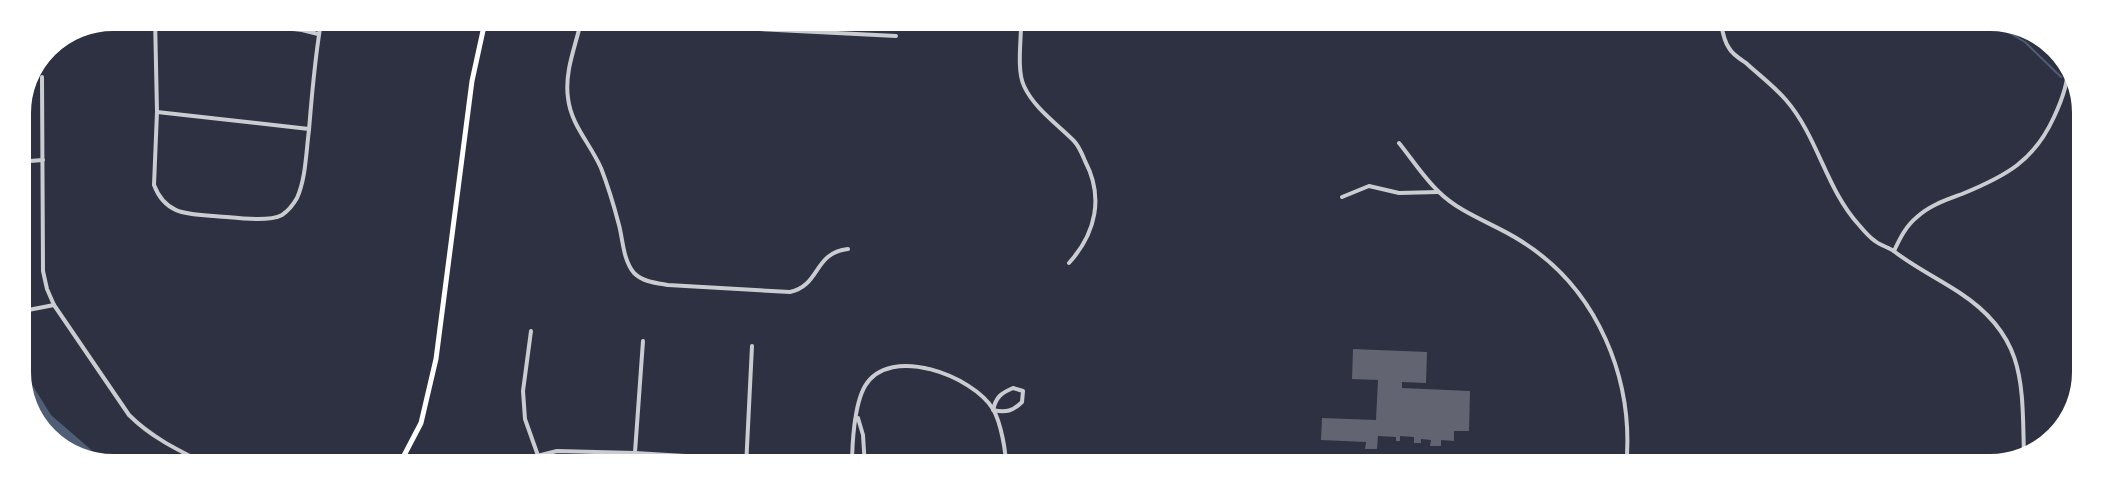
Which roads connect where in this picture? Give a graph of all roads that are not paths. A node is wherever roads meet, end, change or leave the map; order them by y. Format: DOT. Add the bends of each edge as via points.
graph roads {
  1 [pos="155,27"];
  2 [pos="276,27"];
  3 [pos="320,27"];
  4 [pos="484,27"];
  5 [pos="580,27"];
  6 [pos="719,27"];
  7 [pos="1021,27"];
  8 [pos="1723,27"];
  9 [pos="319,34"];
  10 [pos="896,36"];
  11 [pos="2067,77"];
  12 [pos="42,78"];
  13 [pos="157,112"];
  14 [pos="309,129"];
  15 [pos="1399,142"];
  16 [pos="43,160"];
  17 [pos="27,161"];
  18 [pos="1439,192"];
  19 [pos="1342,197"];
  20 [pos="848,249"];
  21 [pos="1894,251"];
  22 [pos="1069,262"];
  23 [pos="54,305"];
  24 [pos="27,310"];
  25 [pos="531,331"];
  26 [pos="643,341"];
  27 [pos="752,346"];
  28 [pos="993,410"];
  29 [pos="857,418"];
  30 [pos="2024,451"];
  31 [pos="635,453"];
  32 [pos="537,456"];
  33 [pos="195,458"];
  34 [pos="402,458"];
  35 [pos="535,458"];
  36 [pos="635,458"];
  37 [pos="728,458"];
  38 [pos="746,458"];
  39 [pos="852,458"];
  40 [pos="864,458"];
  41 [pos="1006,458"];
  42 [pos="1626,458"];
  1 -- 13 [label="street"];
  2 -- 9 [label="street"];
  3 -- 9 [label="street"];
  4 -- 34 [label="main road" via="472,81 436,359 420,423"];
  5 -- 20 [label="street" via="567,80 569,108 603,174 634,272 649,282 668,285 790,292 807,285 829,255"];
  6 -- 10 [label="street"];
  7 -- 22 [label="street" via="1023,85 1037,105 1076,143 1095,192 1095,214 1088,239"];
  8 -- 21 [label="street" via="1729,50 1773,86 1797,114 1854,220 1875,241"];
  9 -- 14 [label="street"];
  11 -- 21 [label="street" via="2058,108 2030,156 2000,177 1923,212 1909,224"];
  12 -- 16 [label="street"];
  13 -- 14 [label="street"];
  13 -- 14 [label="street" via="154,185 162,201 187,214 262,218 288,211 298,195"];
  15 -- 18 [label="street"];
  16 -- 17 [label="street"];
  16 -- 23 [label="street" via="43,271"];
  18 -- 19 [label="street" via="1399,193 1369,186"];
  18 -- 42 [label="street" via="1538,252 1588,306 1602,330 1623,391 1628,428"];
  21 -- 30 [label="street" via="1982,308 2006,337 2020,381"];
  23 -- 24 [label="street"];
  23 -- 33 [label="street" via="129,415 158,439"];
  25 -- 32 [label="street" via="524,400 525,419"];
  26 -- 31 [label="street"];
  27 -- 38 [label="street"];
  28 -- 28 [label="street" via="996,399 1005,391 1023,391 1022,402 1014,410"];
  28 -- 29 [label="street" via="971,387 948,374 904,366 878,372 866,386"];
  28 -- 41 [label="street"];
  29 -- 39 [label="street"];
  29 -- 40 [label="street"];
  31 -- 32 [label="street" via="557,451"];
  31 -- 36 [label="street"];
  31 -- 37 [label="street"];
  32 -- 35 [label="street"];
}
